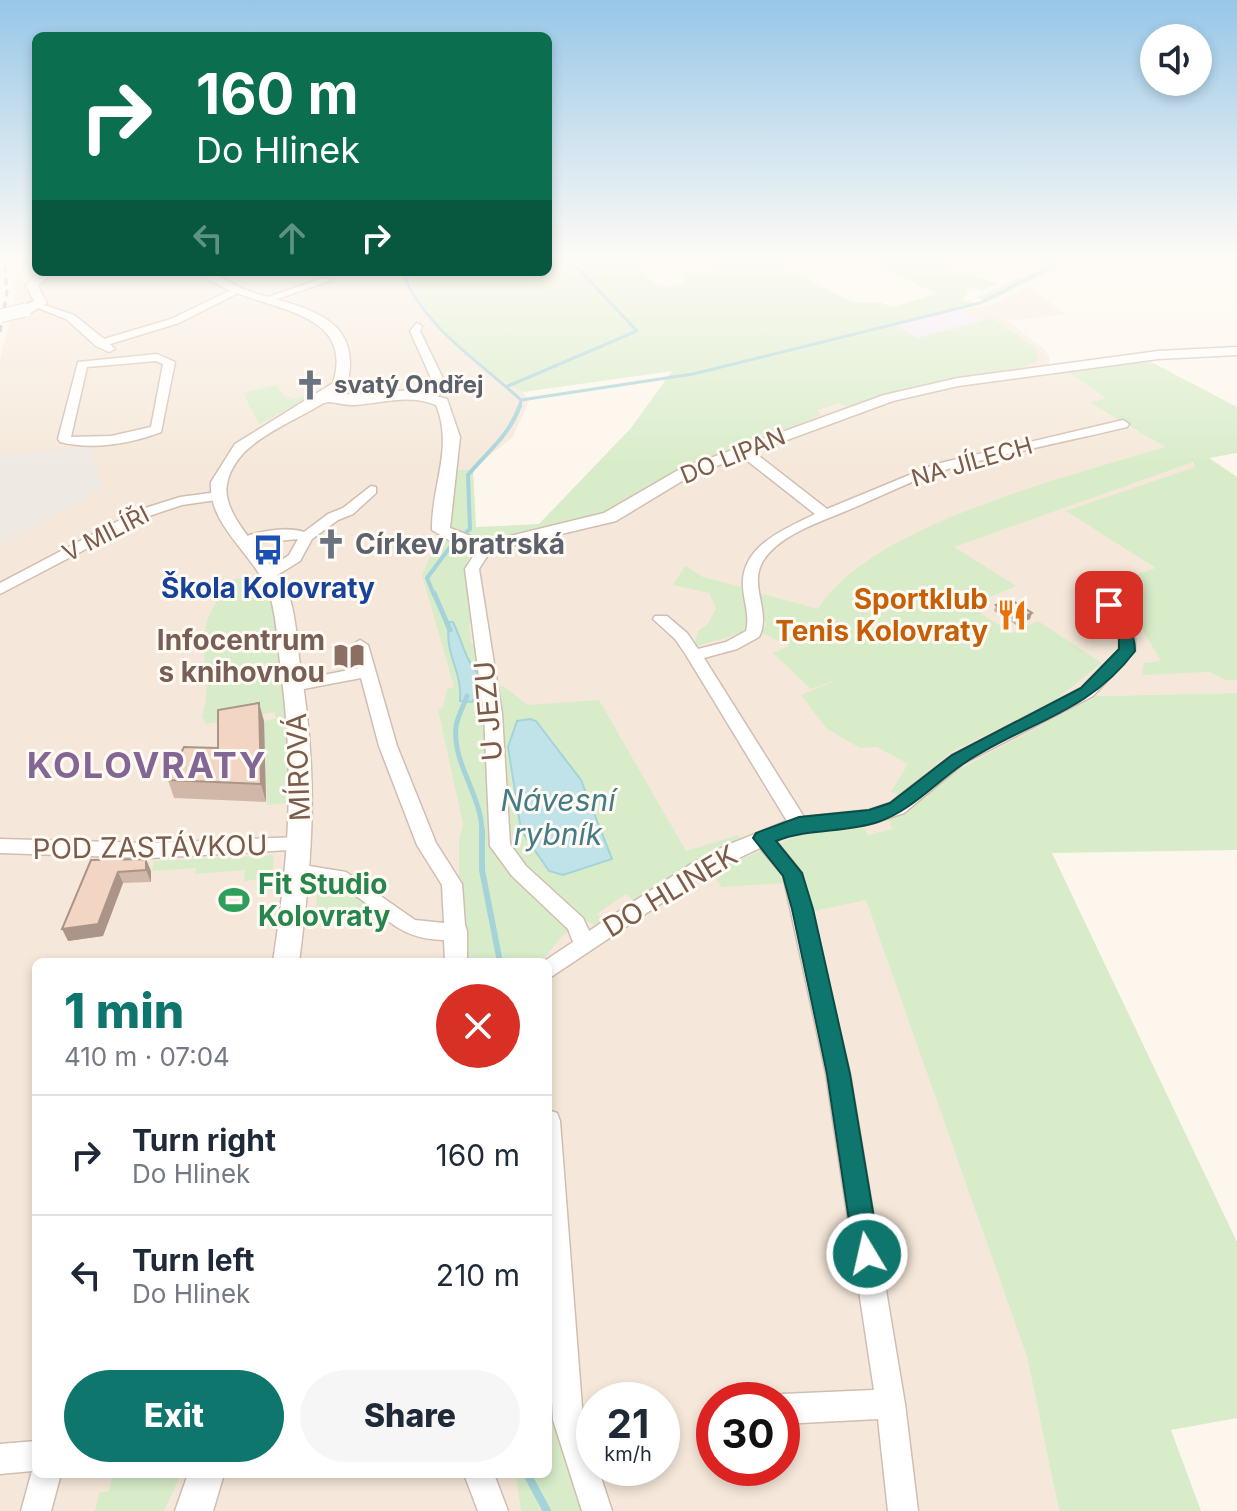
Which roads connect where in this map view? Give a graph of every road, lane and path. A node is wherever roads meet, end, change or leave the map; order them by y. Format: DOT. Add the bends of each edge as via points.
graph roads {
  1 [pos="82,328"];
  2 [pos="154,328"];
  3 [pos="330,328"];
  4 [pos="416,328"];
  5 [pos="100,344"];
  6 [pos="1237,351"];
  7 [pos="115,361"];
  8 [pos="323,397"];
  9 [pos="432,398"];
  10 [pos="1123,424"];
  11 [pos="745,452"];
  12 [pos="371,490"];
  13 [pos="218,496"];
  14 [pos="313,512"];
  15 [pos="825,515"];
  16 [pos="311,532"];
  17 [pos="246,540"];
  18 [pos="486,547"];
  19 [pos="269,574"];
  20 [pos="0,589"];
  21 [pos="1109,605"];
  22 [pos="661,619"];
  23 [pos="360,645"];
  24 [pos="694,655"];
  25 [pos="368,671"];
  26 [pos="293,686"];
  27 [pos="799,824"];
  28 [pos="763,838"];
  29 [pos="300,844"];
  30 [pos="0,846"];
  31 [pos="297,872"];
  32 [pos="457,931"];
  33 [pos="584,943"];
  34 [pos="286,958"];
  35 [pos="456,958"];
  36 [pos="552,967"];
  37 [pos="552,1181"];
  38 [pos="891,1404"];
  39 [pos="800,1408"];
  40 [pos="32,1456"];
  41 [pos="0,1459"];
  42 [pos="45,1478"];
  43 [pos="205,1478"];
  44 [pos="481,1478"];
  45 [pos="36,1511"];
  46 [pos="194,1511"];
  47 [pos="493,1511"];
  48 [pos="597,1511"];
  49 [pos="903,1511"];
  1 -- 5 [label="street"];
  2 -- 5 [label="street"];
  3 -- 8 [label="street" via="335,332 342,380"];
  4 -- 9 [label="street" via="441,387"];
  5 -- 7 [label="street" via="114,353"];
  6 -- 11 [label="street, DO LIPAN" via="1158,355 958,382 876,402"];
  7 -- 7 [label="street" via="168,360 160,426 142,435 64,439 82,364"];
  8 -- 9 [label="street" via="341,402"];
  8 -- 13 [label="street" via="259,430 224,471"];
  9 -- 18 [label="street" via="444,405 452,431 453,459 440,524 447,534"];
  10 -- 15 [label="street, NA JÍLECH" via="941,467"];
  11 -- 15 [label="street"];
  11 -- 18 [label="street, DO LIPAN" via="686,472 610,517"];
  12 -- 16 [label="street" via="348,511"];
  13 -- 17 [label="street, MÍROVÁ" via="222,510"];
  13 -- 20 [label="street, V MILÍŘI" via="144,513"];
  14 -- 16 [label="street"];
  15 -- 24 [label="street, NA JÍLECH" via="780,537 755,559 750,591 759,616 753,634"];
  16 -- 17 [label="street"];
  16 -- 19 [label="street" via="295,558"];
  17 -- 19 [label="street, MÍROVÁ"];
  18 -- 33 [label="street, U JEZU" via="472,569 493,714 500,846 576,924"];
  19 -- 26 [label="street, MÍROVÁ" via="281,604"];
  21 -- 27 [label="street, DO HLINEK" via="1127,638 1127,651 1087,692 958,759 897,808 870,817"];
  22 -- 24 [label="street"];
  23 -- 25 [label="street"];
  24 -- 27 [label="street"];
  25 -- 26 [label="street"];
  25 -- 32 [label="street" via="388,746 427,845 452,884"];
  26 -- 29 [label="street, MÍROVÁ" via="302,753"];
  27 -- 28 [label="street, DO HLINEK"];
  28 -- 33 [label="street, DO HLINEK" via="698,869"];
  28 -- 38 [label="street" via="792,873 802,909 838,1074"];
  29 -- 30 [label="street, POD ZASTÁVKOU" via="150,852"];
  29 -- 31 [label="street, MÍROVÁ"];
  31 -- 32 [label="street" via="333,875 351,883 423,933"];
  31 -- 34 [label="street, MÍROVÁ"];
  32 -- 35 [label="street"];
  33 -- 36 [label="street, DO HLINEK"];
  37 -- 48 [label="street" via="568,1420"];
  38 -- 39 [label="street"];
  38 -- 49 [label="street"];
  40 -- 41 [label="street"];
  42 -- 45 [label="street"];
  43 -- 46 [label="street"];
  44 -- 47 [label="street"];
}
